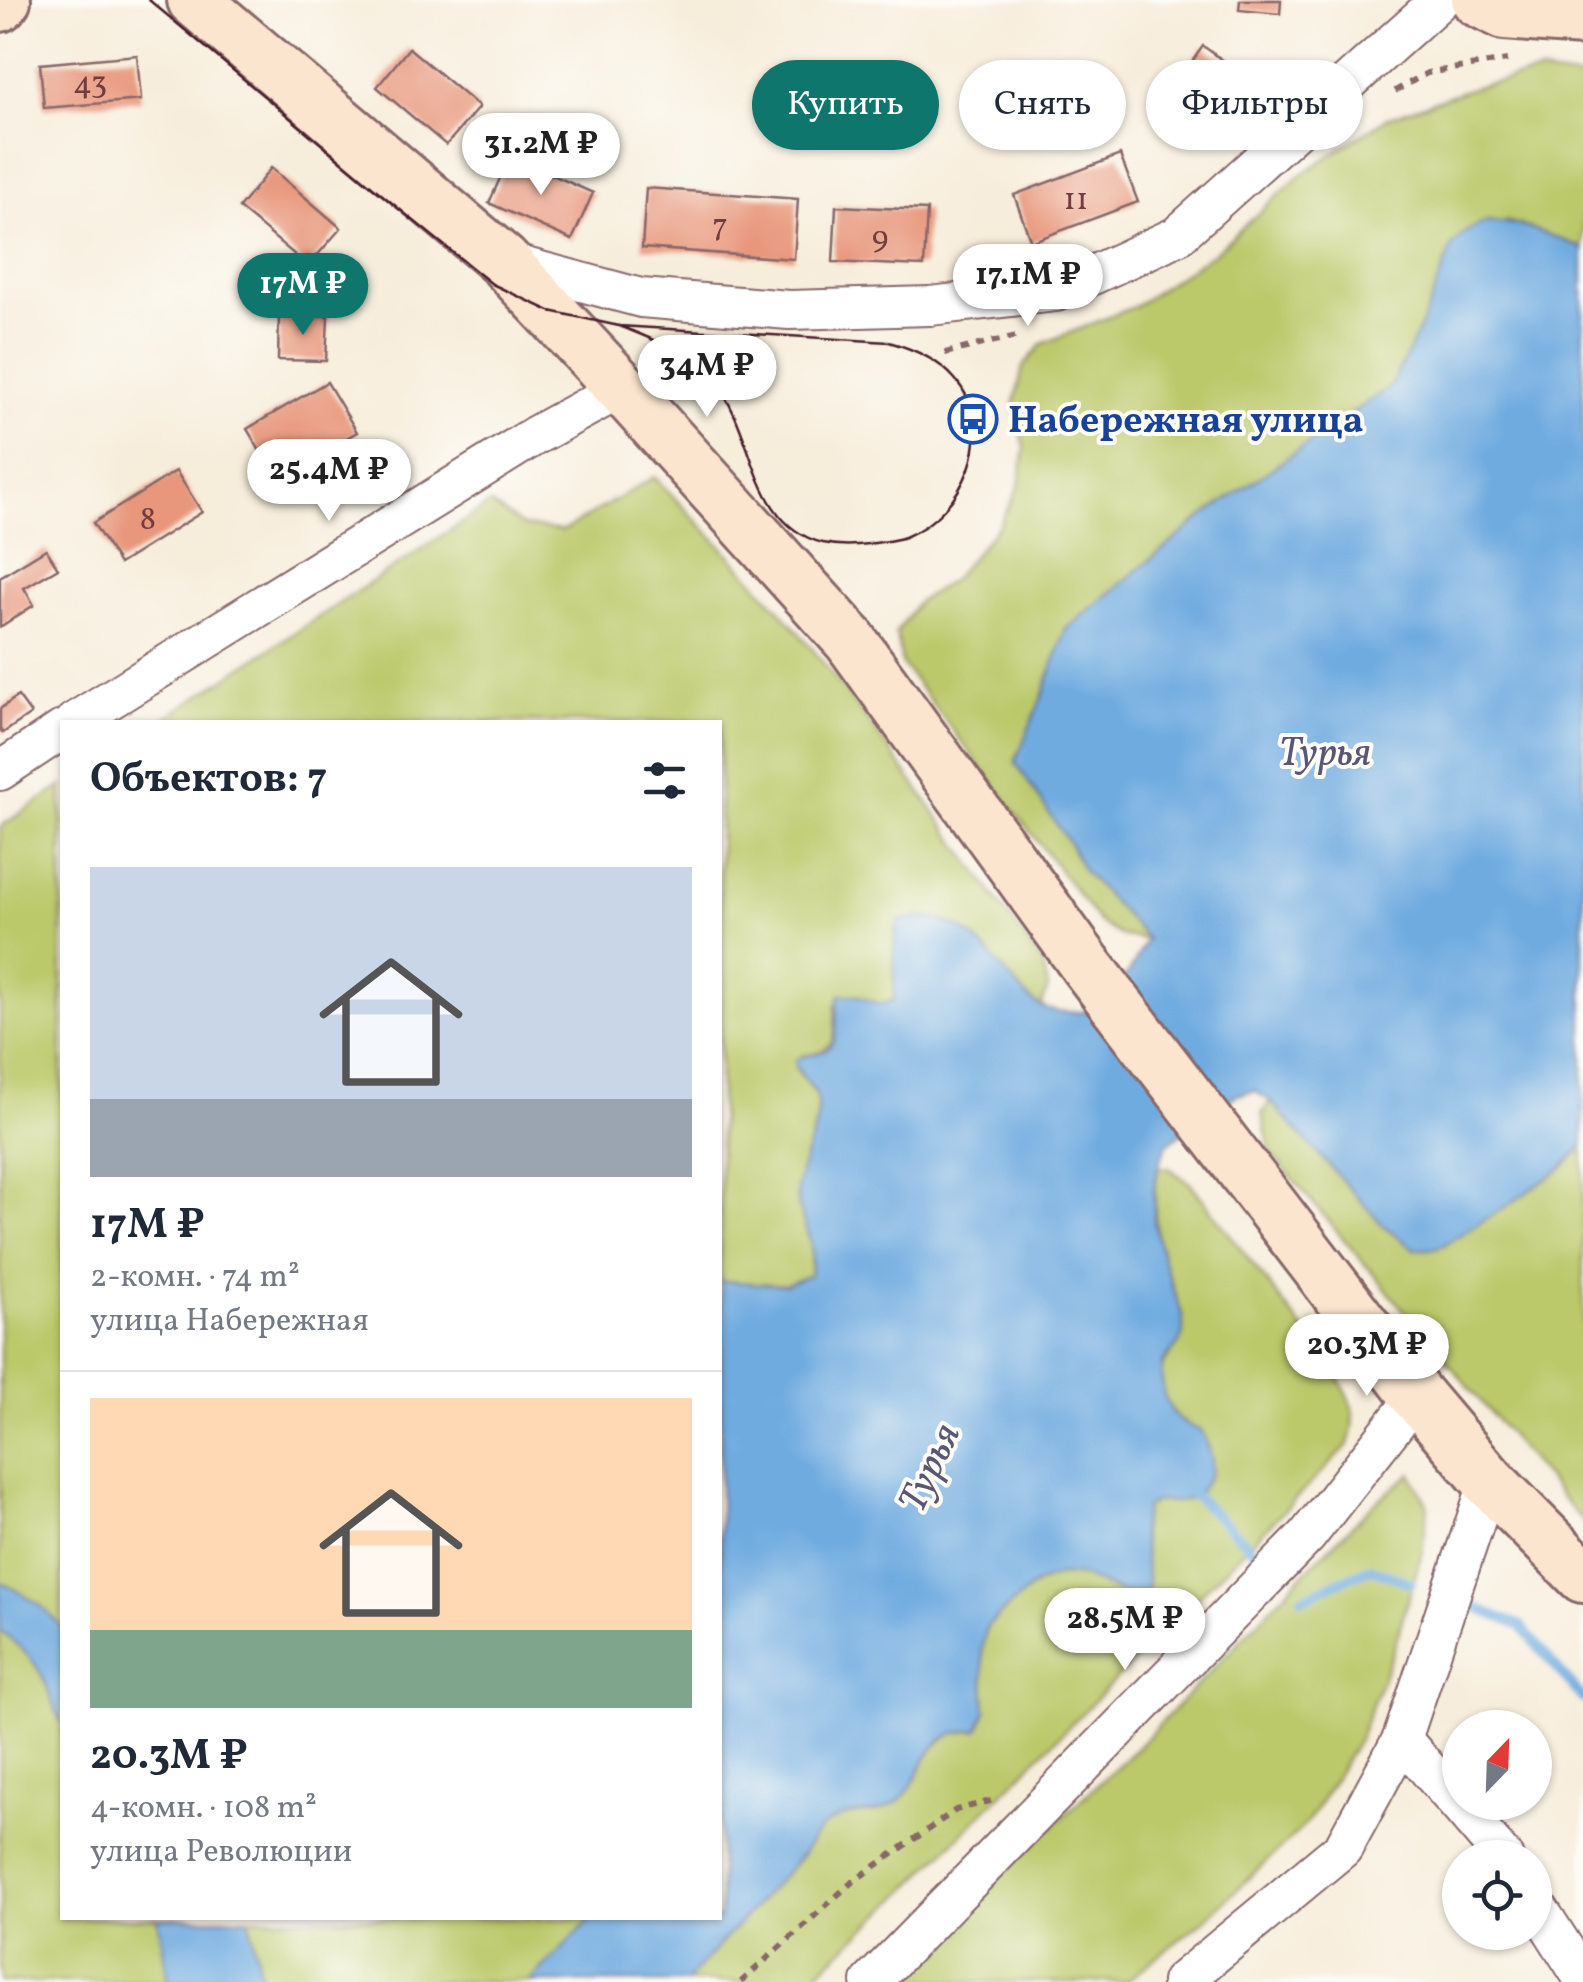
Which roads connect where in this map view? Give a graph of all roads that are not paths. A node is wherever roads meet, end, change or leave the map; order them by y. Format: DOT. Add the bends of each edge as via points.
graph roads {
  1 [pos="194,0"];
  2 [pos="1440,0"];
  3 [pos="1478,0"];
  4 [pos="1583,19"];
  5 [pos="503,261"];
  6 [pos="622,388"];
  7 [pos="77,720"];
  8 [pos="60,731"];
  9 [pos="0,771"];
  10 [pos="1417,1396"];
  11 [pos="1489,1481"];
  12 [pos="1583,1576"];
  13 [pos="1402,1739"];
  14 [pos="1489,1840"];
  15 [pos="1552,1928"];
  16 [pos="1583,1978"];
  17 [pos="870,1982"];
  18 [pos="1181,1982"];
  1 -- 5 [label="street"];
  2 -- 5 [label="street" via="1176,236 1056,292 930,306 789,310 642,298"];
  3 -- 4 [label="street" via="1505,13"];
  5 -- 6 [label="street"];
  6 -- 7 [label="street" via="536,434"];
  6 -- 10 [label="street" via="850,640 1086,965"];
  8 -- 9 [label="street"];
  10 -- 11 [label="street"];
  10 -- 17 [label="street" via="1307,1536"];
  11 -- 12 [label="street"];
  11 -- 13 [label="street"];
  13 -- 14 [label="street"];
  13 -- 18 [label="street" via="1343,1848"];
  15 -- 16 [label="street"];
}
